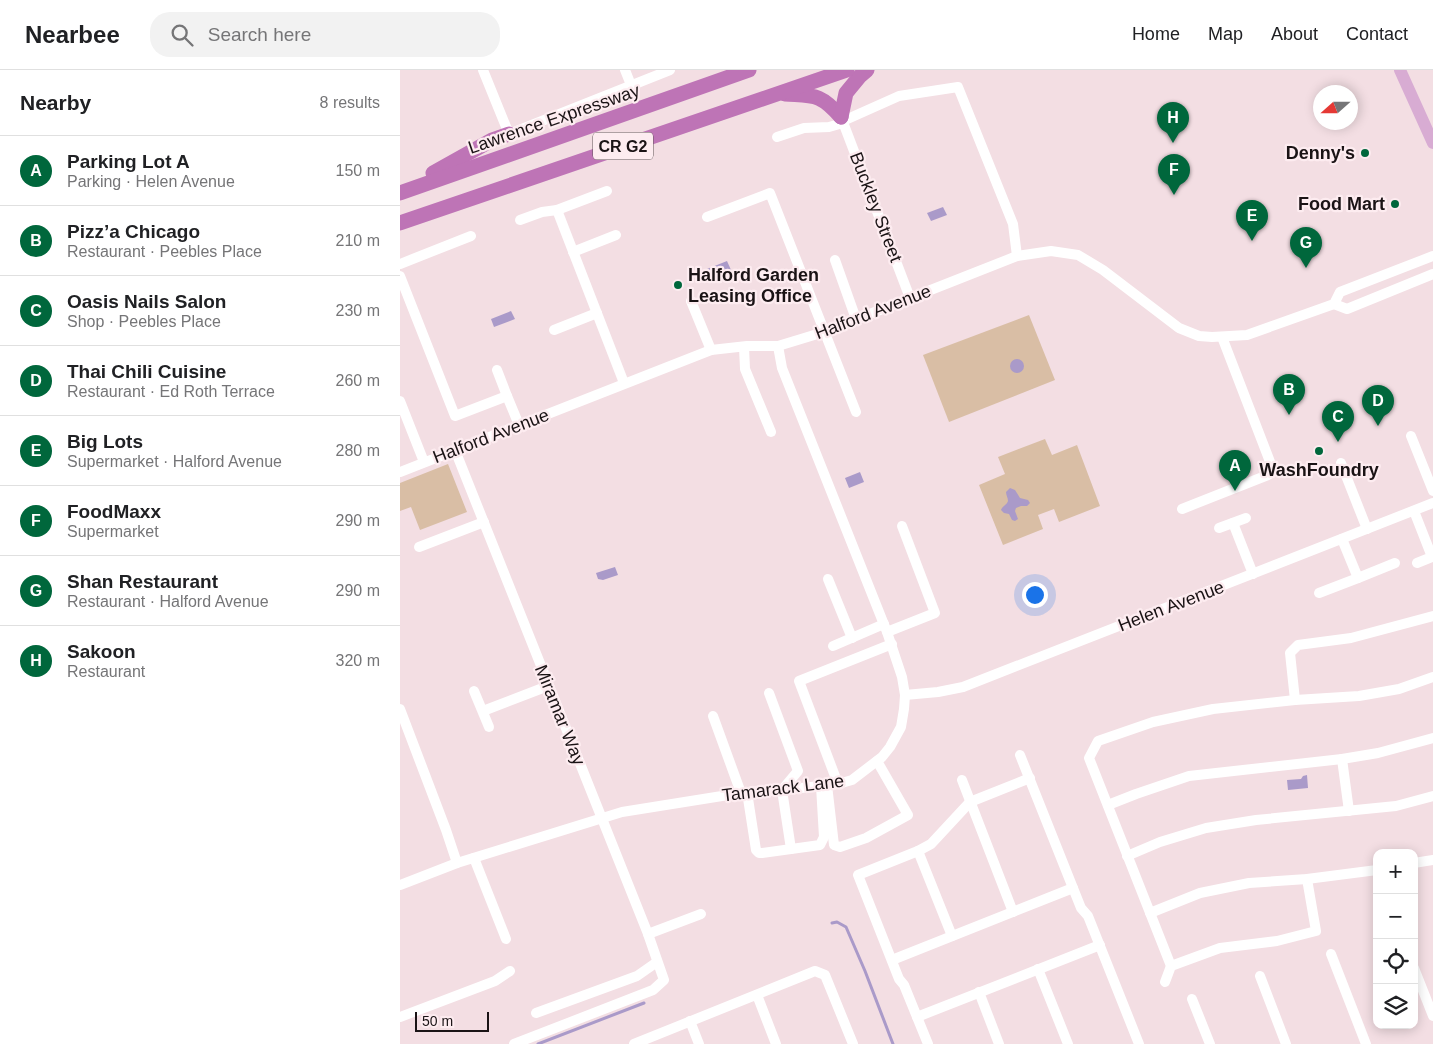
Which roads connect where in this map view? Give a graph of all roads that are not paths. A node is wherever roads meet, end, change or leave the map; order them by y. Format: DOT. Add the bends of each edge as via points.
graph roads {
  1 [pos="483,70"];
  2 [pos="625,70"];
  3 [pos="670,70"];
  4 [pos="749,70"];
  5 [pos="847,70"];
  6 [pos="867,70"];
  7 [pos="1400,70"];
  8 [pos="631,85"];
  9 [pos="778,93"];
  10 [pos="842,120"];
  11 [pos="509,134"];
  12 [pos="777,137"];
  13 [pos="1433,143"];
  14 [pos="607,191"];
  15 [pos="400,192"];
  16 [pos="557,210"];
  17 [pos="707,217"];
  18 [pos="520,220"];
  19 [pos="400,223"];
  20 [pos="616,235"];
  21 [pos="471,236"];
  22 [pos="573,252"];
  23 [pos="1017,256"];
  24 [pos="1433,256"];
  25 [pos="835,260"];
  26 [pos="400,264"];
  27 [pos="1433,274"];
  28 [pos="400,276"];
  29 [pos="910,298"];
  30 [pos="411,301"];
  31 [pos="691,301"];
  32 [pos="1334,304"];
  33 [pos="400,306"];
  34 [pos="597,313"];
  35 [pos="856,319"];
  36 [pos="554,330"];
  37 [pos="824,332"];
  38 [pos="1222,337"];
  39 [pos="778,346"];
  40 [pos="744,347"];
  41 [pos="711,350"];
  42 [pos="498,370"];
  43 [pos="624,383"];
  44 [pos="507,396"];
  45 [pos="400,401"];
  46 [pos="856,412"];
  47 [pos="519,425"];
  48 [pos="771,432"];
  49 [pos="1412,436"];
  50 [pos="455,450"];
  51 [pos="424,462"];
  52 [pos="1341,463"];
  53 [pos="400,472"];
  54 [pos="1433,491"];
  55 [pos="1433,502"];
  56 [pos="1182,509"];
  57 [pos="1414,510"];
  58 [pos="1246,518"];
  59 [pos="484,522"];
  60 [pos="1232,523"];
  61 [pos="902,526"];
  62 [pos="1219,528"];
  63 [pos="1367,529"];
  64 [pos="1342,539"];
  65 [pos="419,547"];
  66 [pos="1417,563"];
  67 [pos="1396,564"];
  68 [pos="1253,574"];
  69 [pos="1358,578"];
  70 [pos="828,579"];
  71 [pos="1319,593"];
  72 [pos="1433,616"];
  73 [pos="886,628"];
  74 [pos="852,638"];
  75 [pos="892,644"];
  76 [pos="833,646"];
  77 [pos="1433,677"];
  78 [pos="548,686"];
  79 [pos="474,691"];
  80 [pos="769,693"];
  81 [pos="905,695"];
  82 [pos="1295,700"];
  83 [pos="400,709"];
  84 [pos="483,711"];
  85 [pos="712,716"];
  86 [pos="489,726"];
  87 [pos="1433,738"];
  88 [pos="1020,754"];
  89 [pos="1342,760"];
  90 [pos="877,761"];
  91 [pos="1030,778"];
  92 [pos="962,780"];
  93 [pos="829,785"];
  94 [pos="782,790"];
  95 [pos="744,792"];
  96 [pos="1433,796"];
  97 [pos="970,802"];
  98 [pos="1108,805"];
  99 [pos="1349,811"];
  100 [pos="601,819"];
  101 [pos="791,849"];
  102 [pos="918,851"];
  103 [pos="1127,856"];
  104 [pos="474,858"];
  105 [pos="1433,860"];
  106 [pos="457,863"];
  107 [pos="1418,863"];
  108 [pos="1373,871"];
  109 [pos="1307,879"];
  110 [pos="400,885"];
  111 [pos="1073,888"];
  112 [pos="1013,912"];
  113 [pos="1150,913"];
  114 [pos="700,914"];
  115 [pos="648,934"];
  116 [pos="952,936"];
  117 [pos="506,939"];
  118 [pos="1100,945"];
  119 [pos="1330,954"];
  120 [pos="892,960"];
  121 [pos="657,962"];
  122 [pos="1172,966"];
  123 [pos="1038,969"];
  124 [pos="510,971"];
  125 [pos="1260,976"];
  126 [pos="1418,978"];
  127 [pos="1165,982"];
  128 [pos="979,992"];
  129 [pos="757,995"];
  130 [pos="1192,999"];
  131 [pos="536,1013"];
  132 [pos="917,1016"];
  133 [pos="1433,1016"];
  134 [pos="400,1017"];
  135 [pos="690,1021"];
  136 [pos="514,1044"];
  137 [pos="634,1044"];
  138 [pos="699,1044"];
  139 [pos="776,1044"];
  140 [pos="852,1044"];
  141 [pos="928,1044"];
  142 [pos="999,1044"];
  143 [pos="1068,1044"];
  144 [pos="1139,1044"];
  145 [pos="1210,1044"];
  146 [pos="1286,1044"];
  147 [pos="1366,1044"];
  1 -- 11 [label="street"];
  2 -- 8 [label="street"];
  3 -- 8 [label="street"];
  4 -- 15 [label="highway, Lawrence Expressway / CR G2"];
  5 -- 9 [label="highway, CR G2"];
  6 -- 10 [label="highway" via="846,93"];
  7 -- 13 [label="main road"];
  8 -- 11 [label="street"];
  9 -- 10 [label="highway" via="816,96 830,104"];
  9 -- 19 [label="highway, CR G2"];
  10 -- 12 [label="street" via="829,127 804,128"];
  10 -- 23 [label="street" via="899,96 958,87 1014,224"];
  10 -- 29 [label="street, Buckley Street"];
  11 -- 15 [label="highway" via="492,140"];
  14 -- 16 [label="street"];
  16 -- 18 [label="street"];
  16 -- 22 [label="street"];
  17 -- 37 [label="street" via="770,193"];
  20 -- 22 [label="street"];
  21 -- 26 [label="street"];
  22 -- 34 [label="street"];
  23 -- 29 [label="street, Halford Avenue"];
  23 -- 38 [label="street, Halford Avenue" via="1051,251 1078,255 1179,328 1199,336"];
  24 -- 32 [label="street, Halford Avenue" via="1340,292"];
  25 -- 35 [label="street"];
  27 -- 32 [label="street, Halford Avenue" via="1347,309"];
  28 -- 30 [label="street"];
  29 -- 35 [label="street, Halford Avenue"];
  30 -- 33 [label="street"];
  30 -- 44 [label="street" via="455,416"];
  31 -- 41 [label="street"];
  32 -- 38 [label="street, Halford Avenue" via="1246,335"];
  34 -- 36 [label="street"];
  34 -- 43 [label="street"];
  35 -- 37 [label="street, Halford Avenue"];
  37 -- 39 [label="street, Halford Avenue"];
  37 -- 46 [label="street"];
  38 -- 56 [label="street" via="1272,472"];
  39 -- 40 [label="street, Halford Avenue"];
  39 -- 73 [label="street, Tamarack Lane" via="782,368"];
  40 -- 41 [label="street, Halford Avenue"];
  40 -- 48 [label="street" via="746,369"];
  41 -- 43 [label="street, Halford Avenue"];
  42 -- 44 [label="street"];
  43 -- 47 [label="street, Halford Avenue"];
  44 -- 47 [label="street"];
  45 -- 51 [label="street"];
  47 -- 50 [label="street, Halford Avenue"];
  49 -- 54 [label="street"];
  50 -- 51 [label="street, Halford Avenue"];
  50 -- 59 [label="street, Miramar Way"];
  51 -- 53 [label="street, Halford Avenue"];
  52 -- 63 [label="street"];
  55 -- 57 [label="street, Helen Avenue"];
  57 -- 63 [label="street, Helen Avenue"];
  57 -- 66 [label="street" via="1432,557"];
  58 -- 60 [label="street"];
  59 -- 65 [label="street"];
  59 -- 78 [label="street, Miramar Way"];
  60 -- 62 [label="street"];
  60 -- 68 [label="street"];
  61 -- 73 [label="street" via="935,613"];
  63 -- 64 [label="street, Helen Avenue"];
  64 -- 68 [label="street, Helen Avenue"];
  64 -- 69 [label="street"];
  67 -- 69 [label="street"];
  68 -- 81 [label="street, Helen Avenue" via="963,687"];
  69 -- 71 [label="street"];
  70 -- 74 [label="street"];
  72 -- 82 [label="street" via="1351,638 1298,645 1290,653"];
  73 -- 74 [label="street"];
  73 -- 75 [label="street, Tamarack Lane"];
  74 -- 76 [label="street"];
  75 -- 81 [label="street, Tamarack Lane"];
  75 -- 93 [label="street" via="799,680"];
  77 -- 82 [label="street" via="1359,696"];
  78 -- 84 [label="street"];
  78 -- 100 [label="street, Miramar Way"];
  79 -- 84 [label="street"];
  80 -- 94 [label="street" via="798,771"];
  81 -- 90 [label="street, Tamarack Lane" via="901,727 890,747"];
  82 -- 98 [label="street" via="1213,709 1162,720 1098,741 1089,758"];
  83 -- 106 [label="street"];
  84 -- 86 [label="street"];
  85 -- 95 [label="street"];
  87 -- 89 [label="street"];
  88 -- 91 [label="street"];
  89 -- 98 [label="street" via="1190,776"];
  89 -- 99 [label="street"];
  90 -- 93 [label="street, Tamarack Lane" via="852,780"];
  90 -- 93 [label="street" via="908,815 866,838 840,847 834,845"];
  91 -- 97 [label="street"];
  91 -- 111 [label="street"];
  92 -- 97 [label="street"];
  93 -- 94 [label="street, Tamarack Lane"];
  93 -- 101 [label="street" via="822,842"];
  94 -- 95 [label="street, Tamarack Lane"];
  94 -- 101 [label="street"];
  95 -- 100 [label="street, Tamarack Lane" via="622,812"];
  95 -- 101 [label="street" via="756,850 762,853"];
  96 -- 99 [label="street" via="1396,806"];
  97 -- 102 [label="street" via="930,844"];
  97 -- 112 [label="street"];
  98 -- 103 [label="street"];
  99 -- 103 [label="street" via="1206,828"];
  100 -- 104 [label="street, Tamarack Lane"];
  100 -- 115 [label="street, Miramar Way"];
  102 -- 116 [label="street"];
  102 -- 120 [label="street" via="858,875"];
  103 -- 113 [label="street"];
  104 -- 106 [label="street, Tamarack Lane"];
  104 -- 117 [label="street"];
  105 -- 107 [label="street"];
  106 -- 110 [label="street, Tamarack Lane"];
  108 -- 109 [label="street"];
  109 -- 113 [label="street" via="1249,883 1200,893"];
  109 -- 122 [label="street" via="1316,931 1277,941 1220,948"];
  111 -- 112 [label="street"];
  111 -- 118 [label="street"];
  112 -- 116 [label="street"];
  113 -- 122 [label="street"];
  114 -- 115 [label="street"];
  115 -- 121 [label="street, Miramar Way"];
  116 -- 120 [label="street"];
  118 -- 123 [label="street"];
  118 -- 144 [label="street"];
  119 -- 147 [label="street"];
  120 -- 132 [label="street"];
  121 -- 131 [label="street" via="636,976"];
  121 -- 136 [label="street, Miramar Way" via="664,980 653,990"];
  122 -- 127 [label="street"];
  123 -- 128 [label="street"];
  123 -- 143 [label="street"];
  124 -- 134 [label="street" via="495,981"];
  125 -- 146 [label="street"];
  126 -- 133 [label="street"];
  128 -- 132 [label="street"];
  128 -- 142 [label="street"];
  129 -- 135 [label="street"];
  129 -- 139 [label="street"];
  129 -- 140 [label="street" via="815,971 825,975"];
  130 -- 145 [label="street"];
  132 -- 141 [label="street"];
  135 -- 137 [label="street"];
  135 -- 138 [label="street"];
}
